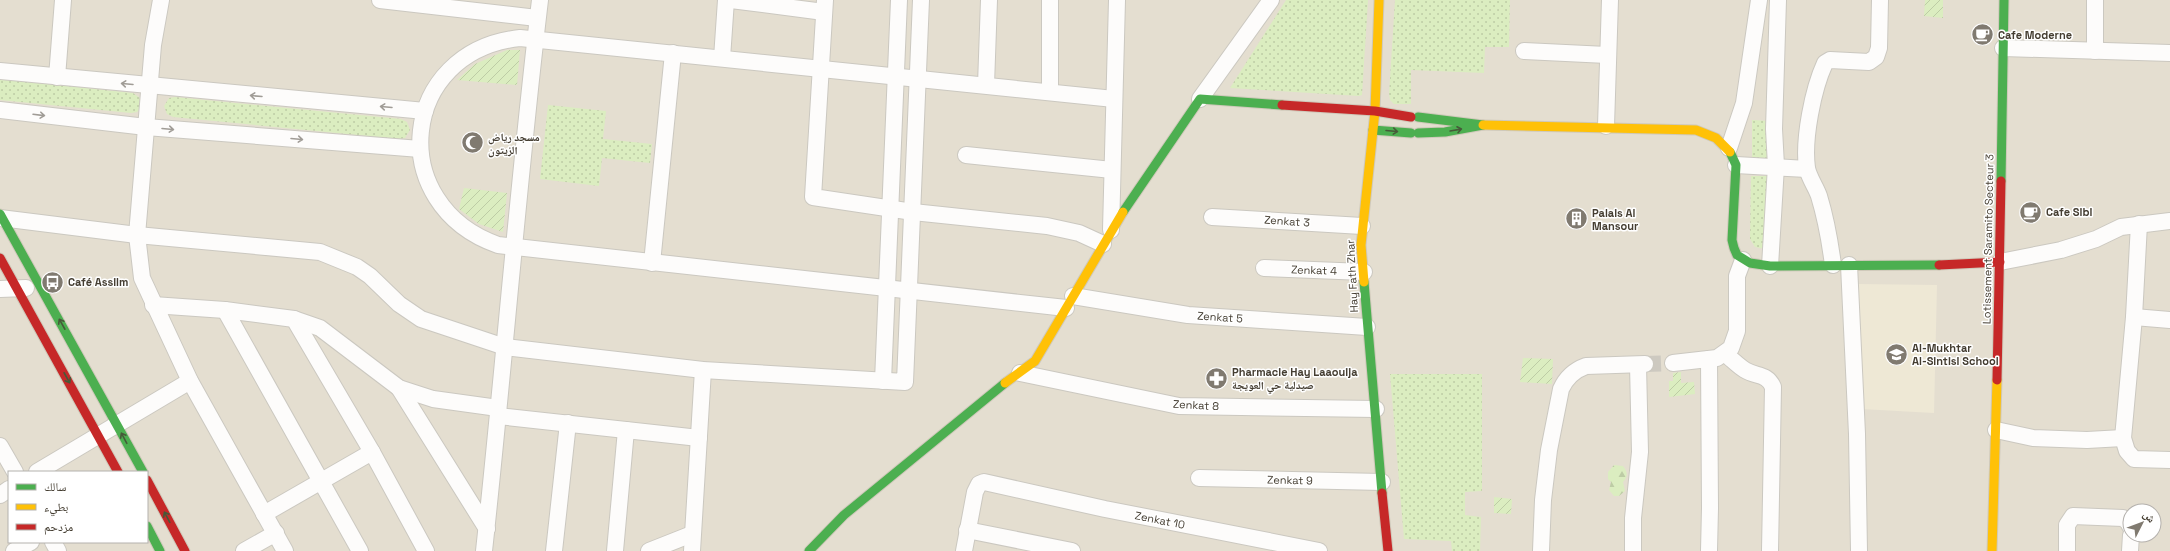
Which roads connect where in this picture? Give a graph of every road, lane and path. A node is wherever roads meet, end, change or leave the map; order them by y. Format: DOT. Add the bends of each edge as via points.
graph roads {
  1 [pos="63,0"];
  2 [pos="161,0"];
  3 [pos="380,0"];
  4 [pos="540,0"];
  5 [pos="726,0"];
  6 [pos="731,0"];
  7 [pos="899,0"];
  8 [pos="921,0"];
  9 [pos="989,0"];
  10 [pos="1050,0"];
  11 [pos="1117,0"];
  12 [pos="1271,0"];
  13 [pos="1380,0"];
  14 [pos="1610,0"];
  15 [pos="1759,0"];
  16 [pos="1778,0"];
  17 [pos="1880,0"];
  18 [pos="2004,0"];
  19 [pos="2095,0"];
  20 [pos="824,6"];
  21 [pos="537,18"];
  22 [pos="535,38"];
  23 [pos="2003,48"];
  24 [pos="1524,51"];
  25 [pos="2095,51"];
  26 [pos="673,53"];
  27 [pos="2170,53"];
  28 [pos="1608,55"];
  29 [pos="722,58"];
  30 [pos="820,68"];
  31 [pos="0,71"];
  32 [pos="896,75"];
  33 [pos="57,77"];
  34 [pos="919,78"];
  35 [pos="986,85"];
  36 [pos="148,86"];
  37 [pos="1050,92"];
  38 [pos="1114,99"];
  39 [pos="1200,99"];
  40 [pos="0,110"];
  41 [pos="425,111"];
  42 [pos="1375,111"];
  43 [pos="1483,125"];
  44 [pos="1606,126"];
  45 [pos="146,127"];
  46 [pos="1373,130"];
  47 [pos="1728,148"];
  48 [pos="420,149"];
  49 [pos="966,155"];
  50 [pos="1736,165"];
  51 [pos="1776,166"];
  52 [pos="1807,169"];
  53 [pos="1112,170"];
  54 [pos="891,209"];
  55 [pos="913,212"];
  56 [pos="1,216"];
  57 [pos="1212,217"];
  58 [pos="2170,221"];
  59 [pos="2139,224"];
  60 [pos="1362,226"];
  61 [pos="1111,230"];
  62 [pos="137,235"];
  63 [pos="1103,244"];
  64 [pos="513,248"];
  65 [pos="0,258"];
  66 [pos="1743,260"];
  67 [pos="2000,262"];
  68 [pos="652,263"];
  69 [pos="1832,265"];
  70 [pos="1849,265"];
  71 [pos="1770,266"];
  72 [pos="1264,268"];
  73 [pos="1364,272"];
  74 [pos="17,288"];
  75 [pos="42,288"];
  76 [pos="0,289"];
  77 [pos="887,289"];
  78 [pos="910,291"];
  79 [pos="1070,302"];
  80 [pos="153,305"];
  81 [pos="225,310"];
  82 [pos="2134,317"];
  83 [pos="294,319"];
  84 [pos="2170,320"];
  85 [pos="1367,328"];
  86 [pos="505,346"];
  87 [pos="1725,354"];
  88 [pos="1709,359"];
  89 [pos="1673,363"];
  90 [pos="703,370"];
  91 [pos="1020,373"];
  92 [pos="190,381"];
  93 [pos="883,381"];
  94 [pos="399,388"];
  95 [pos="1376,409"];
  96 [pos="498,412"];
  97 [pos="568,423"];
  98 [pos="117,424"];
  99 [pos="626,430"];
  100 [pos="1996,430"];
  101 [pos="98,434"];
  102 [pos="699,438"];
  103 [pos="2123,438"];
  104 [pos="0,446"];
  105 [pos="372,452"];
  106 [pos="2170,460"];
  107 [pos="15,471"];
  108 [pos="39,471"];
  109 [pos="117,471"];
  110 [pos="142,471"];
  111 [pos="1199,478"];
  112 [pos="148,482"];
  113 [pos="322,482"];
  114 [pos="1382,482"];
  115 [pos="264,514"];
  116 [pos="2122,518"];
  117 [pos="148,528"];
  118 [pos="487,529"];
  119 [pos="967,530"];
  120 [pos="276,533"];
  121 [pos="692,534"];
  122 [pos="29,543"];
  123 [pos="14,551"];
  124 [pos="160,551"];
  125 [pos="185,551"];
  126 [pos="244,551"];
  127 [pos="285,551"];
  128 [pos="360,551"];
  129 [pos="426,551"];
  130 [pos="484,551"];
  131 [pos="554,551"];
  132 [pos="615,551"];
  133 [pos="650,551"];
  134 [pos="692,551"];
  135 [pos="809,551"];
  136 [pos="964,551"];
  137 [pos="1072,551"];
  138 [pos="1319,551"];
  139 [pos="1388,551"];
  140 [pos="1541,551"];
  141 [pos="1633,551"];
  142 [pos="1708,551"];
  143 [pos="1770,551"];
  144 [pos="1859,551"];
  145 [pos="1992,551"];
  146 [pos="2067,551"];
  1 -- 33 [label="street"];
  2 -- 36 [label="street"];
  3 -- 21 [label="street"];
  4 -- 21 [label="street"];
  5 -- 29 [label="street"];
  6 -- 20 [label="street"];
  7 -- 32 [label="street"];
  8 -- 34 [label="street"];
  9 -- 35 [label="street"];
  10 -- 37 [label="street"];
  11 -- 38 [label="street"];
  12 -- 39 [label="street"];
  13 -- 42 [label="street, Hay Fath Zhar"];
  14 -- 28 [label="street"];
  15 -- 47 [label="street" via="1744,103"];
  16 -- 51 [label="street" via="1774,129"];
  17 -- 52 [label="street" via="1879,48 1876,57 1869,62 1830,60 1824,65 1806,146"];
  18 -- 23 [label="street, Lotissement Saramito Secteur 3"];
  19 -- 25 [label="street"];
  20 -- 30 [label="street"];
  21 -- 22 [label="street"];
  22 -- 26 [label="street, Zenkat 5"];
  22 -- 41 [label="street, Zenkat 5" via="505,39 489,44 460,60 438,84"];
  22 -- 64 [label="street"];
  23 -- 25 [label="street"];
  23 -- 67 [label="street, Lotissement Saramito Secteur 3"];
  24 -- 28 [label="street"];
  25 -- 27 [label="street"];
  26 -- 29 [label="street, Zenkat 5"];
  26 -- 68 [label="street"];
  28 -- 44 [label="street"];
  29 -- 30 [label="street, Zenkat 5"];
  30 -- 32 [label="street, Zenkat 5"];
  30 -- 54 [label="street" via="813,197"];
  31 -- 33 [label="street"];
  32 -- 34 [label="street, Zenkat 5"];
  32 -- 54 [label="street"];
  36 -- 33 [label="street, one-way"];
  34 -- 35 [label="street, Zenkat 5"];
  34 -- 55 [label="street"];
  35 -- 37 [label="street, Zenkat 5"];
  41 -- 36 [label="street, one-way"];
  36 -- 45 [label="street"];
  37 -- 38 [label="street, Zenkat 5"];
  38 -- 53 [label="street"];
  39 -- 42 [label="street"];
  39 -- 61 [label="street"];
  40 -- 45 [label="street, one-way"];
  41 -- 48 [label="street, Zenkat 5" via="420,130"];
  42 -- 43 [label="street"];
  42 -- 46 [label="street, Hay Fath Zhar"];
  43 -- 44 [label="street"];
  46 -- 43 [label="street, one-way" via="1445,132"];
  44 -- 47 [label="street" via="1708,132"];
  45 -- 48 [label="street, one-way"];
  45 -- 62 [label="street"];
  46 -- 60 [label="street, Hay Fath Zhar"];
  47 -- 50 [label="street"];
  48 -- 64 [label="street, Zenkat 5" via="431,190 454,222 483,240"];
  49 -- 53 [label="street"];
  50 -- 51 [label="street"];
  50 -- 66 [label="street" via="1732,240"];
  51 -- 52 [label="street"];
  51 -- 71 [label="street"];
  52 -- 69 [label="street" via="1819,195 1830,239"];
  53 -- 61 [label="street"];
  54 -- 55 [label="street"];
  54 -- 77 [label="street"];
  55 -- 63 [label="street" via="1047,226 1079,233"];
  55 -- 78 [label="street"];
  56 -- 62 [label="street"];
  56 -- 75 [label="street"];
  57 -- 60 [label="street, Zenkat 3"];
  58 -- 59 [label="street"];
  59 -- 67 [label="street" via="2121,227 2096,239 2061,250"];
  59 -- 82 [label="street"];
  60 -- 73 [label="street, Hay Fath Zhar"];
  61 -- 63 [label="street"];
  62 -- 80 [label="street" via="142,278"];
  62 -- 86 [label="street" via="320,252 357,267 399,304 421,319"];
  63 -- 79 [label="street"];
  64 -- 68 [label="street, Zenkat 5"];
  64 -- 86 [label="street"];
  65 -- 74 [label="street"];
  66 -- 71 [label="street"];
  66 -- 87 [label="street" via="1737,276 1735,340"];
  67 -- 70 [label="street"];
  67 -- 100 [label="street, Lotissement Saramito Secteur 3"];
  68 -- 77 [label="street, Zenkat 5"];
  69 -- 70 [label="street"];
  69 -- 71 [label="street"];
  70 -- 144 [label="street" via="1857,434"];
  72 -- 73 [label="street, Zenkat 4"];
  73 -- 85 [label="street, Hay Fath Zhar"];
  74 -- 75 [label="street"];
  74 -- 76 [label="street"];
  74 -- 101 [label="street, one-way"];
  98 -- 75 [label="street, one-way"];
  77 -- 78 [label="street, Zenkat 5"];
  77 -- 93 [label="street"];
  78 -- 79 [label="street, Zenkat 5"];
  78 -- 93 [label="street" via="905,382"];
  79 -- 85 [label="street, Zenkat 5" via="1188,315"];
  79 -- 91 [label="street" via="1038,357"];
  80 -- 81 [label="street"];
  80 -- 92 [label="street"];
  81 -- 83 [label="street"];
  81 -- 113 [label="street"];
  82 -- 84 [label="street"];
  82 -- 103 [label="street"];
  83 -- 94 [label="street" via="320,328"];
  83 -- 105 [label="street"];
  85 -- 95 [label="street, Hay Fath Zhar"];
  86 -- 90 [label="street"];
  86 -- 96 [label="street"];
  87 -- 88 [label="street"];
  87 -- 143 [label="street" via="1746,371 1762,375 1773,388"];
  88 -- 89 [label="street"];
  88 -- 142 [label="street"];
  90 -- 93 [label="street"];
  90 -- 102 [label="street"];
  91 -- 95 [label="street, Zenkat 8" via="1179,406"];
  91 -- 135 [label="street" via="996,389 844,515"];
  92 -- 98 [label="street"];
  92 -- 115 [label="street"];
  94 -- 96 [label="street" via="433,399"];
  94 -- 118 [label="street"];
  95 -- 114 [label="street, Hay Fath Zhar"];
  96 -- 97 [label="street"];
  96 -- 118 [label="street"];
  97 -- 99 [label="street"];
  97 -- 131 [label="street"];
  98 -- 101 [label="street"];
  110 -- 98 [label="street, one-way"];
  99 -- 102 [label="street"];
  99 -- 132 [label="street"];
  100 -- 103 [label="street" via="2033,438"];
  100 -- 145 [label="street, Lotissement Saramito Secteur 3"];
  101 -- 108 [label="street"];
  101 -- 109 [label="street"];
  102 -- 121 [label="street"];
  103 -- 106 [label="street" via="2127,451 2134,459"];
  104 -- 107 [label="street"];
  105 -- 113 [label="street"];
  105 -- 129 [label="street"];
  111 -- 114 [label="street, Zenkat 9"];
  125 -- 112 [label="street, one-way"];
  113 -- 115 [label="street"];
  113 -- 128 [label="street"];
  114 -- 139 [label="street, Hay Fath Zhar"];
  115 -- 120 [label="street"];
  116 -- 146 [label="street" via="2073,516 2067,525"];
  117 -- 124 [label="street"];
  118 -- 130 [label="street"];
  119 -- 136 [label="street"];
  119 -- 137 [label="street"];
  119 -- 138 [label="street, Zenkat 10" via="979,484 984,482"];
  120 -- 126 [label="street"];
  120 -- 127 [label="street"];
  121 -- 133 [label="street"];
  121 -- 134 [label="street"];
  122 -- 123 [label="street"];
  140 -- 141 [label="street" via="1543,500 1549,450 1564,382 1578,369 1586,366 1641,364 1640,452 1633,518"];
}
